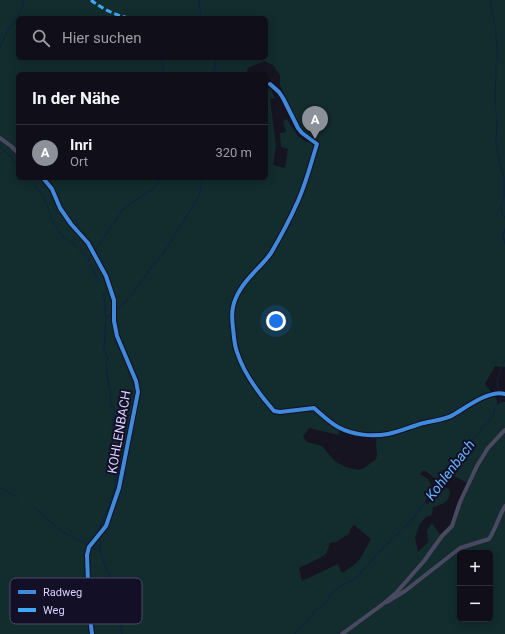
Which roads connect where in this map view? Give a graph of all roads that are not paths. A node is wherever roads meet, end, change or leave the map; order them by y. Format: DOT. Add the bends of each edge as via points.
graph roads {
  1 [pos="270,84"];
  2 [pos="0,138"];
  3 [pos="16,151"];
  4 [pos="45,180"];
  5 [pos="501,393"];
  6 [pos="505,426"];
  7 [pos="505,430"];
  8 [pos="501,434"];
  9 [pos="505,506"];
  10 [pos="88,578"];
  11 [pos="383,604"];
  12 [pos="91,624"];
  13 [pos="92,634"];
  14 [pos="342,634"];
  1 -- 5 [label="street" via="279,92 298,128 317,144 307,178 289,219 270,255 247,280 232,307 237,351 263,398 274,411 314,408 337,426 360,435 371,435 388,434 450,417 476,401"];
  2 -- 3 [label="street"];
  4 -- 10 [label="street, KOHLENBACH" via="71,224 88,243 106,276 114,300 117,336 138,392 119,488 106,526 87,555"];
  6 -- 8 [label="street"];
  7 -- 8 [label="street"];
  8 -- 11 [label="street" via="477,466 452,526 396,593"];
  9 -- 11 [label="street" via="489,539 460,548 405,591"];
  11 -- 14 [label="street"];
  12 -- 13 [label="street, KOHLENBACH"];
}
